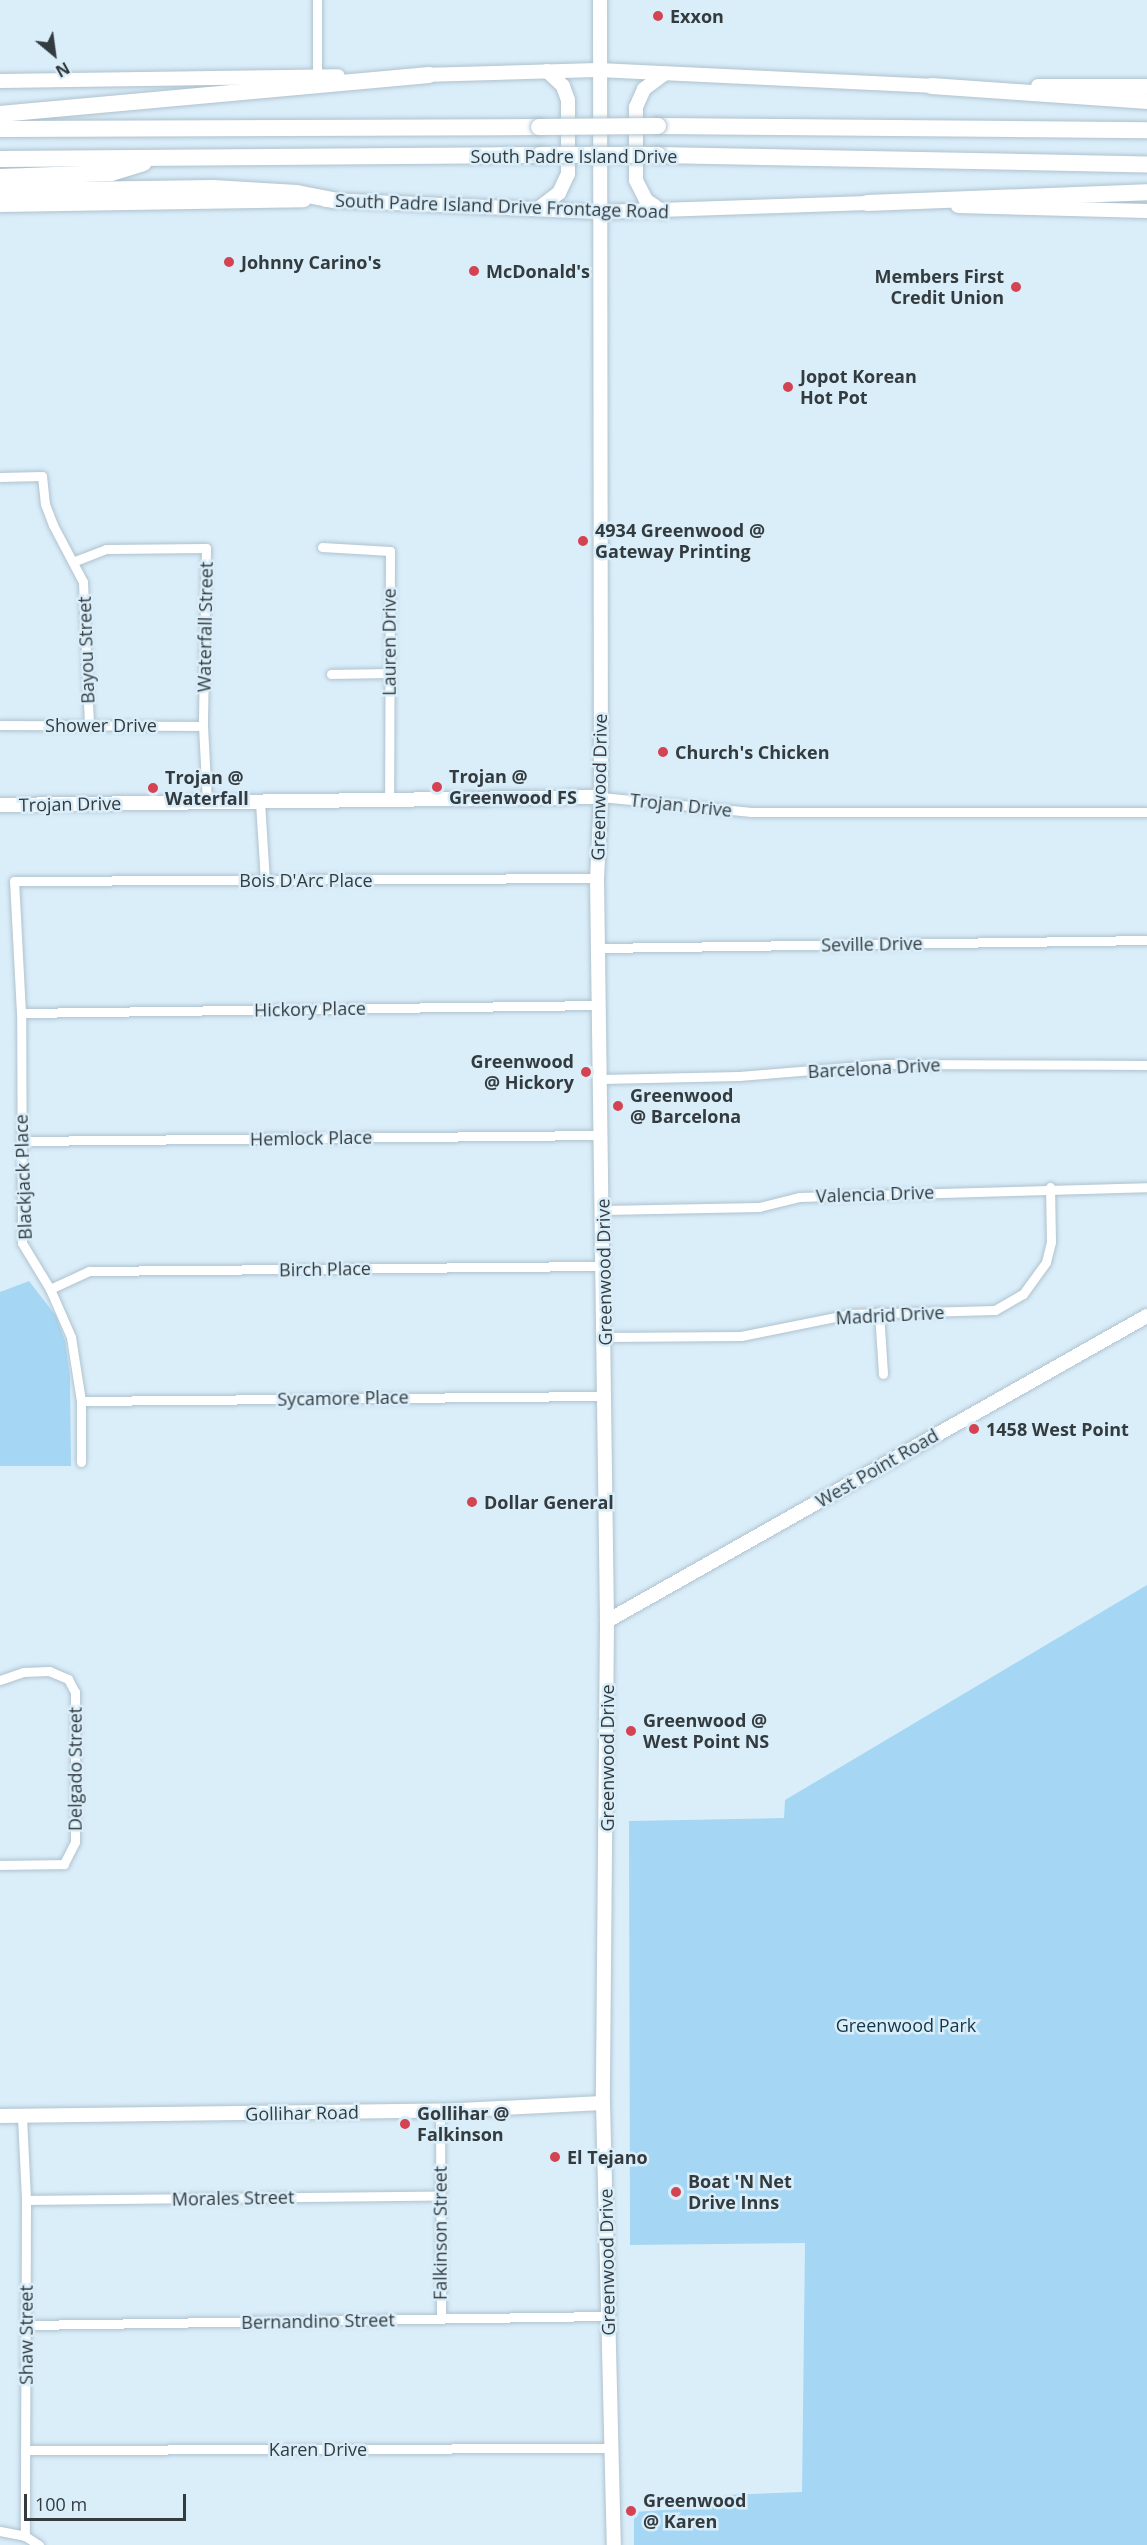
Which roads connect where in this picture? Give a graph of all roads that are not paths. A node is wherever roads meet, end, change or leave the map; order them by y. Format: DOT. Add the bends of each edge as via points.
graph roads {
  1 [pos="317,0"];
  2 [pos="600,0"];
  3 [pos="598,70"];
  4 [pos="547,71"];
  5 [pos="665,73"];
  6 [pos="429,75"];
  7 [pos="317,77"];
  8 [pos="0,81"];
  9 [pos="932,86"];
  10 [pos="1147,87"];
  11 [pos="1147,101"];
  12 [pos="0,114"];
  13 [pos="0,129"];
  14 [pos="1147,130"];
  15 [pos="161,158"];
  16 [pos="0,159"];
  17 [pos="1147,164"];
  18 [pos="0,177"];
  19 [pos="0,191"];
  20 [pos="1147,192"];
  21 [pos="334,200"];
  22 [pos="867,203"];
  23 [pos="0,205"];
  24 [pos="539,208"];
  25 [pos="1147,211"];
  26 [pos="600,212"];
  27 [pos="663,212"];
  28 [pos="0,477"];
  29 [pos="322,546"];
  30 [pos="75,561"];
  31 [pos="388,673"];
  32 [pos="331,674"];
  33 [pos="0,725"];
  34 [pos="89,725"];
  35 [pos="203,726"];
  36 [pos="601,797"];
  37 [pos="389,800"];
  38 [pos="260,802"];
  39 [pos="207,803"];
  40 [pos="0,805"];
  41 [pos="1147,812"];
  42 [pos="597,878"];
  43 [pos="14,881"];
  44 [pos="265,881"];
  45 [pos="1147,940"];
  46 [pos="598,948"];
  47 [pos="599,1005"];
  48 [pos="21,1013"];
  49 [pos="1147,1065"];
  50 [pos="602,1079"];
  51 [pos="600,1135"];
  52 [pos="21,1141"];
  53 [pos="1050,1187"];
  54 [pos="1147,1187"];
  55 [pos="604,1210"];
  56 [pos="605,1266"];
  57 [pos="50,1289"];
  58 [pos="879,1312"];
  59 [pos="1147,1316"];
  60 [pos="604,1337"];
  61 [pos="883,1374"];
  62 [pos="605,1396"];
  63 [pos="81,1401"];
  64 [pos="81,1462"];
  65 [pos="608,1620"];
  66 [pos="0,1680"];
  67 [pos="0,1865"];
  68 [pos="603,2103"];
  69 [pos="440,2111"];
  70 [pos="0,2116"];
  71 [pos="22,2116"];
  72 [pos="440,2196"];
  73 [pos="26,2200"];
  74 [pos="609,2316"];
  75 [pos="441,2319"];
  76 [pos="27,2325"];
  77 [pos="610,2448"];
  78 [pos="25,2450"];
  79 [pos="0,2531"];
  80 [pos="25,2536"];
  81 [pos="39,2545"];
  82 [pos="614,2545"];
  1 -- 7 [label="street"];
  2 -- 3 [label="main road, Greenwood Drive"];
  3 -- 4 [label="main road"];
  3 -- 5 [label="main road"];
  3 -- 26 [label="main road, Greenwood Drive"];
  4 -- 6 [label="main road"];
  4 -- 24 [label="main road" via="563,86 568,100 568,174 559,193"];
  5 -- 9 [label="main road"];
  5 -- 27 [label="main road" via="644,88 636,107 636,180 646,200"];
  6 -- 7 [label="main road"];
  6 -- 12 [label="highway"];
  7 -- 8 [label="main road"];
  9 -- 10 [label="main road"];
  9 -- 11 [label="highway"];
  13 -- 14 [label="highway, South Padre Island Drive, bridge" via="658,126"];
  15 -- 16 [label="highway, South Padre Island Drive"];
  15 -- 17 [label="highway, South Padre Island Drive, bridge" via="657,155"];
  15 -- 18 [label="highway" via="111,173"];
  19 -- 21 [label="highway" via="213,188 297,193"];
  20 -- 22 [label="highway"];
  21 -- 23 [label="main road, South Padre Island Drive Frontage Road"];
  21 -- 24 [label="main road, South Padre Island Drive Frontage Road"];
  22 -- 25 [label="main road, South Padre Island Drive Frontage Road"];
  22 -- 27 [label="main road, South Padre Island Drive Frontage Road"];
  24 -- 26 [label="main road, South Padre Island Drive Frontage Road"];
  26 -- 27 [label="main road, South Padre Island Drive Frontage Road"];
  26 -- 36 [label="main road, Greenwood Drive"];
  28 -- 30 [label="street, Bayou Street" via="42,476 52,525"];
  29 -- 31 [label="street, Lauren Drive" via="390,551"];
  30 -- 34 [label="street, Bayou Street" via="86,602"];
  30 -- 35 [label="street, Waterfall Street" via="106,549 206,548"];
  31 -- 32 [label="street"];
  31 -- 37 [label="street, Lauren Drive"];
  33 -- 34 [label="street, Shower Drive"];
  34 -- 35 [label="street, Shower Drive"];
  35 -- 39 [label="street, Waterfall Street"];
  36 -- 37 [label="main road, Trojan Drive"];
  36 -- 41 [label="street, Trojan Drive" via="751,812"];
  36 -- 42 [label="main road, Greenwood Drive"];
  37 -- 38 [label="main road, Trojan Drive"];
  38 -- 39 [label="main road, Trojan Drive"];
  38 -- 44 [label="street"];
  39 -- 40 [label="main road, Trojan Drive"];
  42 -- 44 [label="street, Bois D'Arc Place"];
  42 -- 46 [label="main road, Greenwood Drive"];
  43 -- 44 [label="street, Bois D'Arc Place"];
  43 -- 48 [label="street, Blackjack Place"];
  45 -- 46 [label="street, Seville Drive"];
  46 -- 47 [label="main road, Greenwood Drive"];
  47 -- 48 [label="street, Hickory Place"];
  47 -- 50 [label="main road, Greenwood Drive"];
  48 -- 52 [label="street, Blackjack Place"];
  49 -- 50 [label="street, Barcelona Drive" via="886,1064 739,1076"];
  50 -- 51 [label="main road, Greenwood Drive"];
  51 -- 52 [label="street, Hemlock Place"];
  51 -- 55 [label="main road, Greenwood Drive"];
  52 -- 57 [label="street, Blackjack Place" via="22,1243"];
  53 -- 54 [label="street, Valencia Drive"];
  53 -- 55 [label="street, Valencia Drive" via="799,1197 759,1207"];
  53 -- 58 [label="street, Madrid Drive" via="1051,1242 1046,1262 1035,1281 1011,1303 981,1312"];
  55 -- 56 [label="main road, Greenwood Drive"];
  56 -- 57 [label="street, Birch Place" via="89,1272"];
  56 -- 60 [label="main road, Greenwood Drive"];
  57 -- 63 [label="street, Blackjack Place" via="71,1337"];
  58 -- 60 [label="street, Madrid Drive" via="822,1318 741,1336"];
  58 -- 61 [label="street"];
  59 -- 65 [label="main road, West Point Road"];
  60 -- 62 [label="main road, Greenwood Drive"];
  62 -- 63 [label="street, Sycamore Place"];
  62 -- 65 [label="main road, Greenwood Drive"];
  63 -- 64 [label="street, Blackjack Place"];
  65 -- 68 [label="main road, Greenwood Drive"];
  66 -- 67 [label="street, Delgado Street" via="23,1672 49,1671 68,1679 75,1692 75,1842 64,1864"];
  68 -- 69 [label="main road, Gollihar Road"];
  68 -- 74 [label="main road, Greenwood Drive"];
  69 -- 71 [label="main road, Gollihar Road"];
  69 -- 72 [label="street, Falkinson Street"];
  70 -- 71 [label="main road, Gollihar Road"];
  71 -- 73 [label="street, Shaw Street"];
  72 -- 73 [label="street, Morales Street"];
  72 -- 75 [label="street, Falkinson Street"];
  73 -- 76 [label="street, Shaw Street"];
  74 -- 75 [label="street, Bernandino Street"];
  74 -- 77 [label="main road, Greenwood Drive"];
  75 -- 76 [label="street, Bernandino Street"];
  76 -- 78 [label="street, Shaw Street"];
  77 -- 78 [label="street, Karen Drive"];
  77 -- 82 [label="main road, Greenwood Drive"];
  78 -- 80 [label="street, Shaw Street"];
  79 -- 80 [label="street"];
  80 -- 81 [label="street"];
}
